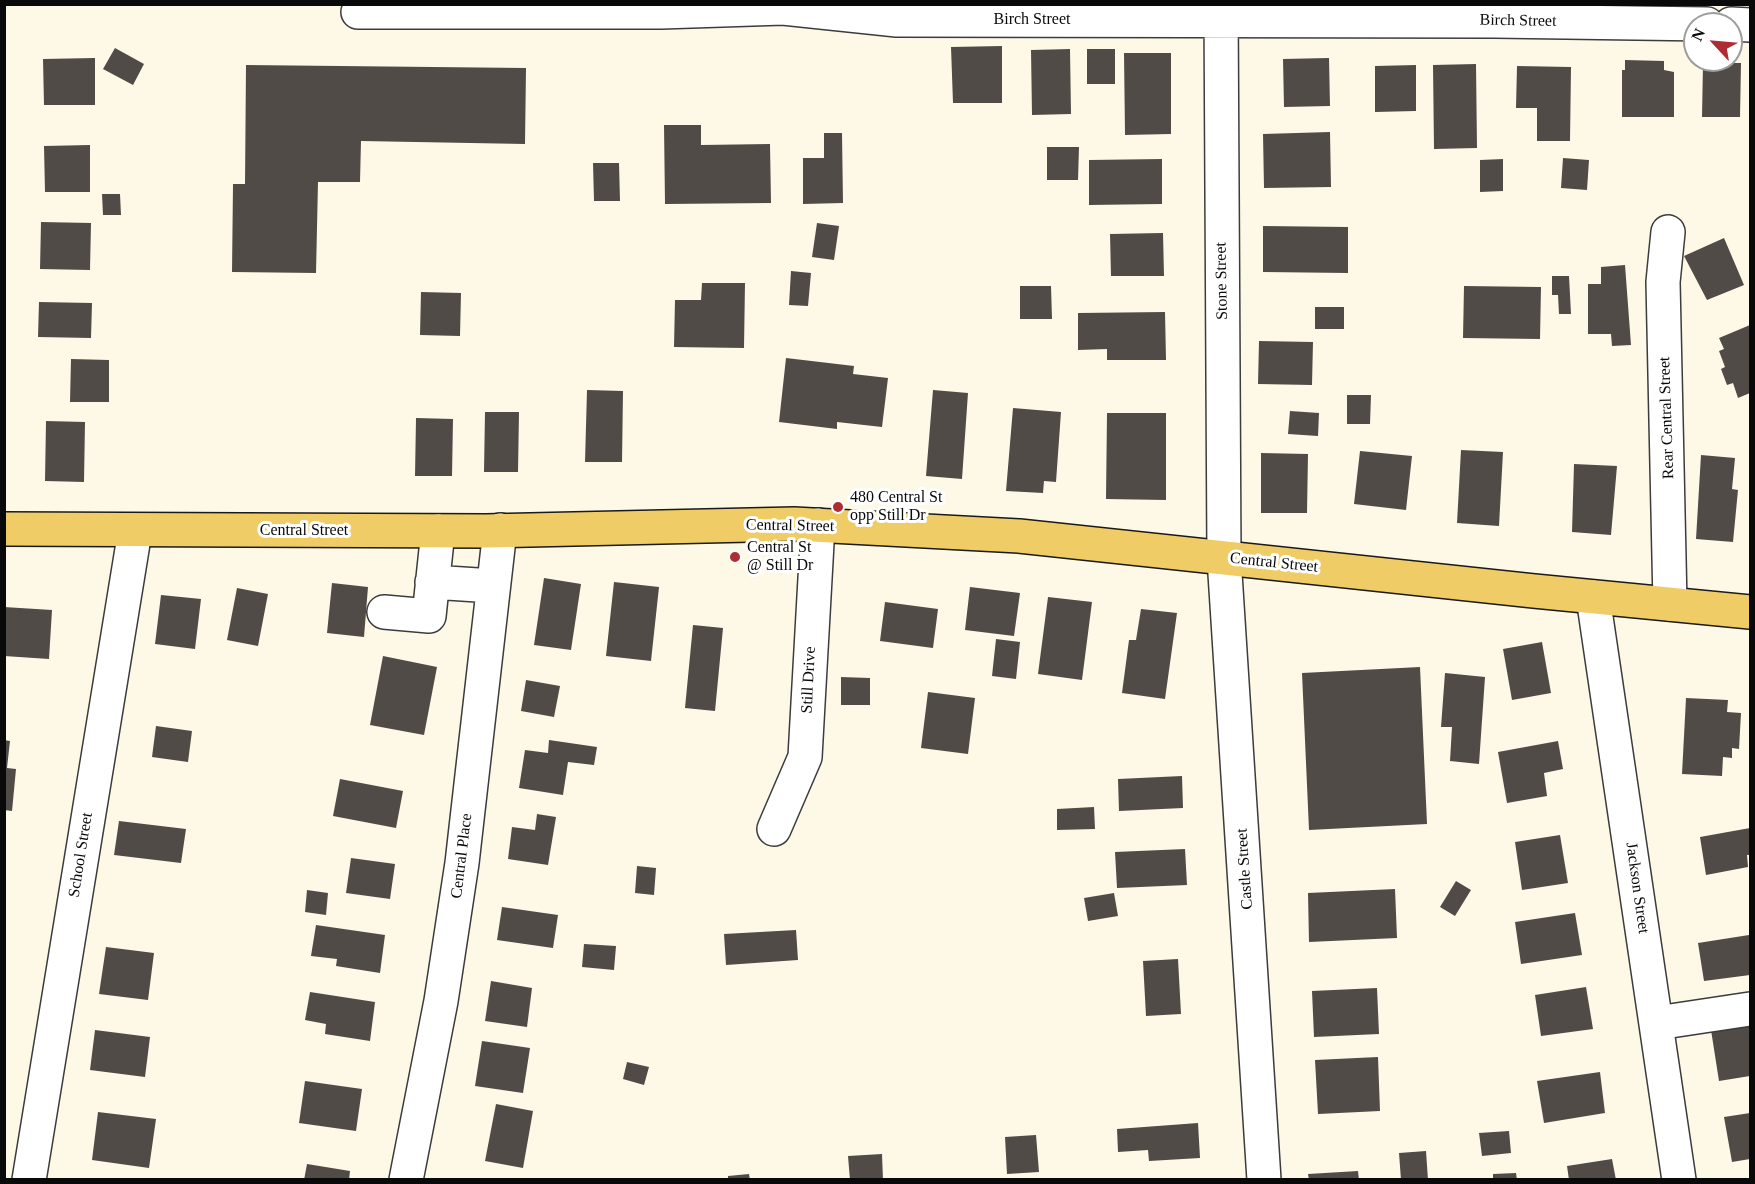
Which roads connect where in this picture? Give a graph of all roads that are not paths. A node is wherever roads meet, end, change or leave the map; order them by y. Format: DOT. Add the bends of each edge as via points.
graph roads {
  1 [pos="358,12"];
  2 [pos="1221,12"];
  3 [pos="1593,13"];
  4 [pos="1683,22"];
  5 [pos="1668,232"];
  6 [pos="818,525"];
  7 [pos="4,529"];
  8 [pos="500,530"];
  9 [pos="135,531"];
  10 [pos="438,531"];
  11 [pos="1224,558"];
  12 [pos="432,582"];
  13 [pos="493,586"];
  14 [pos="1593,597"];
  15 [pos="1670,604"];
  16 [pos="384,612"];
  17 [pos="1750,612"];
  18 [pos="774,829"];
  19 [pos="1750,1009"];
  20 [pos="1657,1023"];
  21 [pos="29,1179"];
  22 [pos="406,1179"];
  23 [pos="1264,1179"];
  24 [pos="1679,1179"];
  1 -- 2 [label="street, Birch Street" via="783,8 897,20"];
  2 -- 3 [label="street, Birch Street"];
  2 -- 11 [label="street, Stone Street"];
  3 -- 4 [label="street, Birch Street"];
  5 -- 15 [label="street, Rear Central Street" via="1663,282"];
  6 -- 8 [label="main road, Central Street"];
  6 -- 11 [label="main road, Central Street" via="1019,536"];
  6 -- 18 [label="street, Still Drive" via="805,757"];
  7 -- 9 [label="main road, Central Street"];
  8 -- 10 [label="main road, Central Street"];
  8 -- 13 [label="street, Central Place"];
  9 -- 10 [label="main road, Central Street"];
  9 -- 21 [label="street, School Street"];
  10 -- 12 [label="street"];
  11 -- 14 [label="main road, Central Street"];
  11 -- 23 [label="street, Castle Street"];
  12 -- 13 [label="street"];
  12 -- 16 [label="street" via="429,616"];
  13 -- 22 [label="street, Central Place" via="462,863 441,1001"];
  14 -- 15 [label="main road, Central Street"];
  14 -- 20 [label="street, Jackson Street"];
  15 -- 17 [label="main road, Central Street"];
  19 -- 20 [label="street"];
  20 -- 24 [label="street, Jackson Street"];
}
